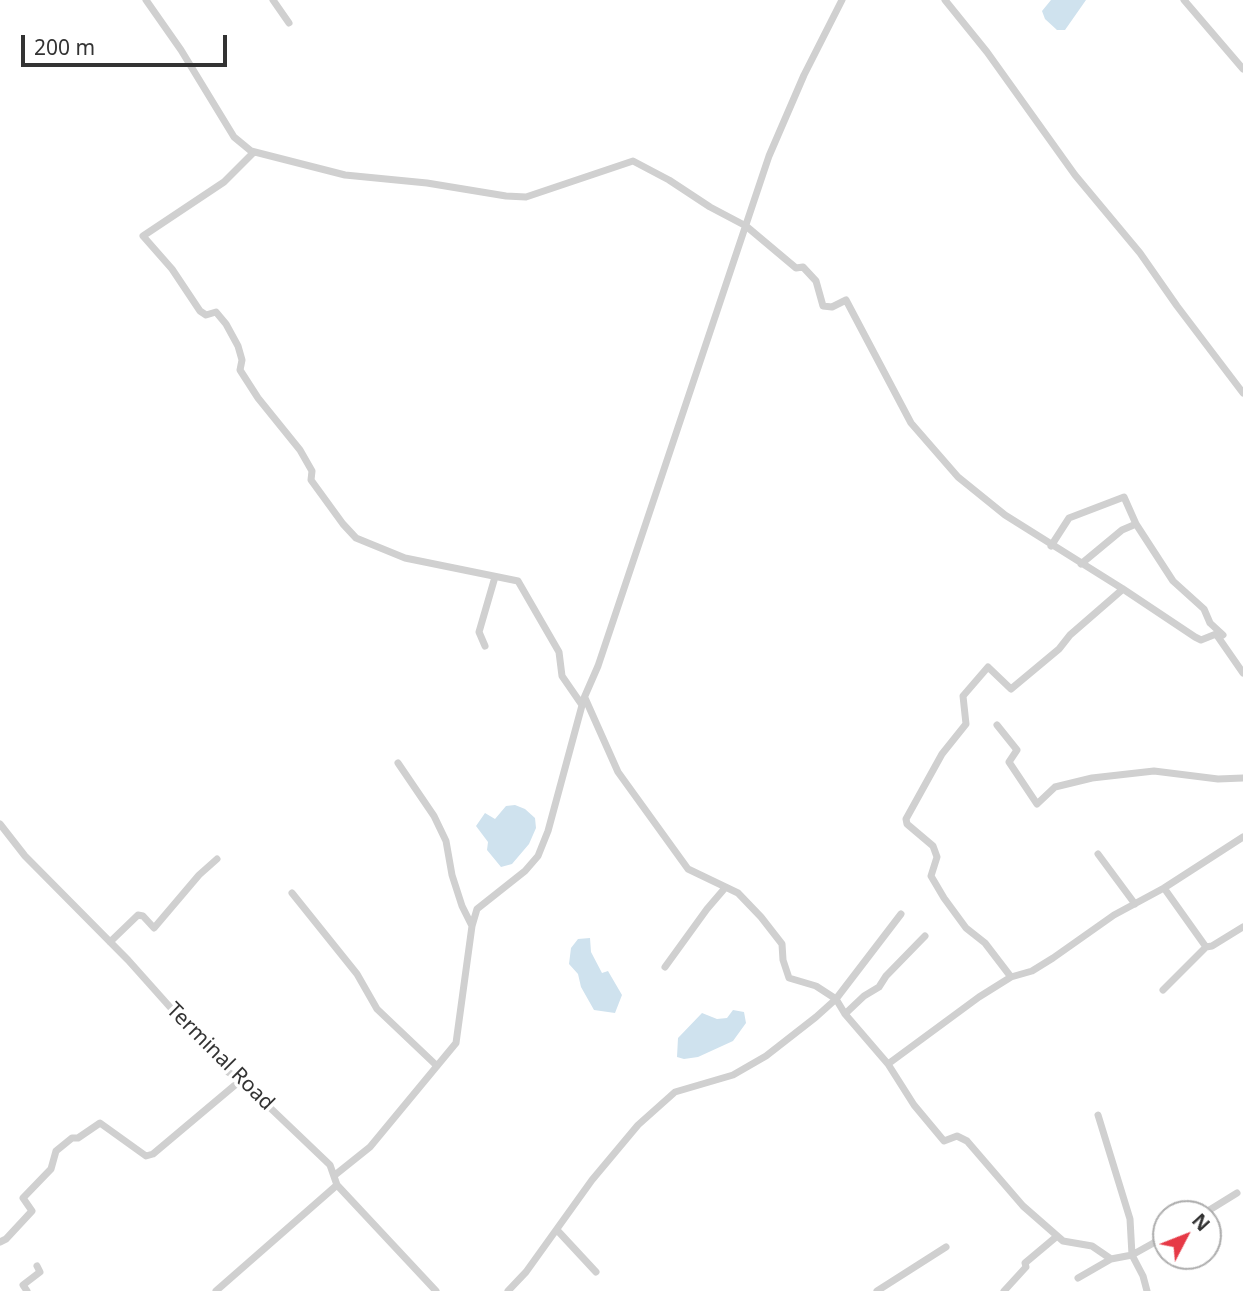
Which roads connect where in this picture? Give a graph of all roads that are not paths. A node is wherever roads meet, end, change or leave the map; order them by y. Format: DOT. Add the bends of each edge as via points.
graph roads {
  1 [pos="146,0"];
  2 [pos="273,0"];
  3 [pos="842,0"];
  4 [pos="945,0"];
  5 [pos="1184,0"];
  6 [pos="289,23"];
  7 [pos="1243,69"];
  8 [pos="254,152"];
  9 [pos="746,226"];
  10 [pos="1243,393"];
  11 [pos="1136,524"];
  12 [pos="1051,546"];
  13 [pos="1081,564"];
  14 [pos="495,577"];
  15 [pos="1123,589"];
  16 [pos="1222,641"];
  17 [pos="485,646"];
  18 [pos="1243,673"];
  19 [pos="583,701"];
  20 [pos="997,725"];
  21 [pos="398,763"];
  22 [pos="1243,778"];
  23 [pos="0,824"];
  24 [pos="1243,837"];
  25 [pos="1097,854"];
  26 [pos="217,859"];
  27 [pos="725,888"];
  28 [pos="1164,888"];
  29 [pos="292,893"];
  30 [pos="1135,904"];
  31 [pos="901,914"];
  32 [pos="472,926"];
  33 [pos="1243,927"];
  34 [pos="925,936"];
  35 [pos="110,942"];
  36 [pos="1206,947"];
  37 [pos="665,967"];
  38 [pos="1011,977"];
  39 [pos="1163,990"];
  40 [pos="836,999"];
  41 [pos="845,1014"];
  42 [pos="888,1064"];
  43 [pos="437,1066"];
  44 [pos="240,1080"];
  45 [pos="1098,1115"];
  46 [pos="335,1175"];
  47 [pos="337,1185"];
  48 [pos="1237,1193"];
  49 [pos="1222,1202"];
  50 [pos="557,1230"];
  51 [pos="1056,1237"];
  52 [pos="0,1242"];
  53 [pos="1152,1244"];
  54 [pos="946,1247"];
  55 [pos="1132,1255"];
  56 [pos="1111,1259"];
  57 [pos="37,1266"];
  58 [pos="596,1272"];
  59 [pos="1078,1278"];
  60 [pos="27,1291"];
  61 [pos="216,1291"];
  62 [pos="436,1291"];
  63 [pos="508,1291"];
  64 [pos="877,1291"];
  65 [pos="1004,1291"];
  66 [pos="1147,1291"];
  1 -- 8 [label="street" via="234,137"];
  2 -- 6 [label="street"];
  3 -- 9 [label="street" via="769,156"];
  4 -- 10 [label="street"];
  5 -- 7 [label="street"];
  8 -- 9 [label="street" via="345,175 526,197 633,161"];
  8 -- 14 [label="street" via="224,182 143,236 200,311 206,315 216,312 226,324 238,346 240,370 300,450 312,480 356,538 405,558"];
  9 -- 12 [label="street" via="796,268 803,267 816,281 823,306 846,300 896,398 930,446 967,484"];
  9 -- 19 [label="street"];
  11 -- 12 [label="street" via="1125,497 1069,519"];
  11 -- 13 [label="street"];
  11 -- 16 [label="street" via="1173,581 1225,638"];
  12 -- 13 [label="street"];
  13 -- 15 [label="street"];
  14 -- 17 [label="street" via="480,632"];
  14 -- 19 [label="street" via="518,581 559,652 562,676"];
  15 -- 16 [label="street" via="1200,640 1216,634"];
  15 -- 38 [label="street" via="1011,689 988,667 963,696 966,724 942,754 906,819 933,846 937,857 930,876 944,898"];
  16 -- 18 [label="street"];
  19 -- 27 [label="street" via="618,772 688,869"];
  19 -- 32 [label="street" via="538,856 478,909"];
  20 -- 22 [label="street" via="1017,750 1009,762 1037,804 1055,787 1092,778 1154,771"];
  21 -- 32 [label="street" via="446,841 452,875"];
  23 -- 35 [label="street, Terminal Road" via="25,856"];
  24 -- 28 [label="street"];
  25 -- 30 [label="street"];
  26 -- 35 [label="street" via="154,928 138,915"];
  27 -- 37 [label="street"];
  27 -- 40 [label="street" via="738,893 782,944 789,978 816,986"];
  28 -- 30 [label="street"];
  28 -- 36 [label="street"];
  29 -- 43 [label="street" via="357,974 377,1009"];
  30 -- 38 [label="street" via="1032,971"];
  31 -- 40 [label="street"];
  32 -- 43 [label="street" via="456,1044"];
  33 -- 36 [label="street"];
  34 -- 41 [label="street" via="879,987"];
  35 -- 44 [label="street, Terminal Road"];
  36 -- 39 [label="street"];
  38 -- 42 [label="street"];
  40 -- 41 [label="street"];
  40 -- 50 [label="street" via="746,1069 675,1092 624,1141"];
  41 -- 42 [label="street"];
  42 -- 51 [label="street" via="944,1141 957,1136 967,1141"];
  43 -- 46 [label="street" via="370,1147"];
  44 -- 46 [label="street, Terminal Road" via="330,1165"];
  44 -- 52 [label="street" via="153,1154 146,1156 100,1123 72,1138 56,1151 51,1169 23,1198 32,1211"];
  45 -- 55 [label="street" via="1130,1219"];
  46 -- 47 [label="street, Terminal Road"];
  47 -- 61 [label="street"];
  47 -- 62 [label="street"];
  48 -- 49 [label="street"];
  50 -- 58 [label="street"];
  50 -- 63 [label="street"];
  51 -- 56 [label="street" via="1092,1246"];
  51 -- 65 [label="street" via="1025,1263"];
  53 -- 55 [label="street"];
  54 -- 64 [label="street"];
  55 -- 56 [label="street"];
  55 -- 66 [label="street"];
  56 -- 59 [label="street"];
  57 -- 60 [label="street" via="40,1272 23,1285"];
}
